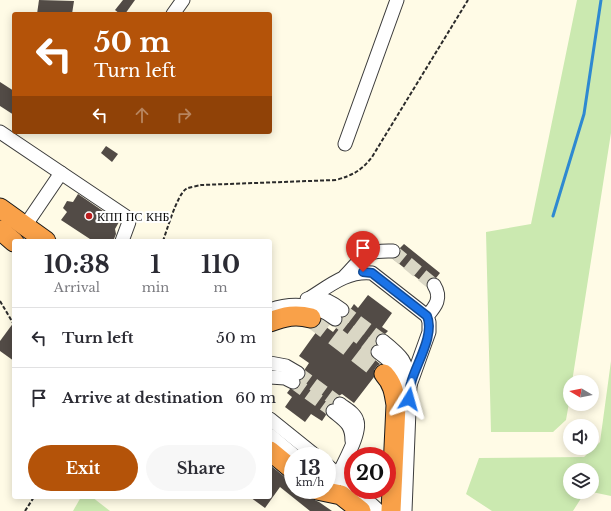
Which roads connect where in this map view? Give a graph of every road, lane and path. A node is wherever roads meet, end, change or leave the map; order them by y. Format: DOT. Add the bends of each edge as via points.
graph roads {
  1 [pos="183,0"];
  2 [pos="397,0"];
  3 [pos="468,0"];
  4 [pos="174,12"];
  5 [pos="0,132"];
  6 [pos="345,144"];
  7 [pos="60,173"];
  8 [pos="0,208"];
  9 [pos="25,226"];
  10 [pos="0,230"];
  11 [pos="43,239"];
  12 [pos="123,239"];
  13 [pos="164,239"];
  14 [pos="12,240"];
  15 [pos="393,251"];
  16 [pos="345,277"];
  17 [pos="434,285"];
  18 [pos="310,298"];
  19 [pos="0,301"];
  20 [pos="292,304"];
  21 [pos="272,309"];
  22 [pos="427,316"];
  23 [pos="311,318"];
  24 [pos="12,321"];
  25 [pos="272,321"];
  26 [pos="272,363"];
  27 [pos="384,374"];
  28 [pos="272,377"];
  29 [pos="410,385"];
  30 [pos="336,407"];
  31 [pos="272,421"];
  32 [pos="272,438"];
  33 [pos="284,447"];
  34 [pos="305,447"];
  35 [pos="393,447"];
  36 [pos="395,447"];
  37 [pos="272,453"];
  38 [pos="284,463"];
  39 [pos="338,474"];
  40 [pos="338,489"];
  41 [pos="33,499"];
  42 [pos="391,499"];
  43 [pos="25,511"];
  44 [pos="361,511"];
  45 [pos="379,511"];
  46 [pos="391,511"];
  47 [pos="405,511"];
  1 -- 4 [label="street"];
  2 -- 6 [label="street"];
  3 -- 13 [label="path" via="364,167 350,176 336,180 201,185 186,189 181,194"];
  5 -- 7 [label="street"];
  7 -- 9 [label="street"];
  7 -- 12 [label="street" via="125,216 129,222"];
  8 -- 9 [label="highway"];
  9 -- 11 [label="highway"];
  10 -- 14 [label="highway"];
  15 -- 16 [label="street" via="366,254"];
  16 -- 18 [label="street"];
  16 -- 22 [label="street" via="363,272 372,273"];
  17 -- 22 [label="street" via="437,290 436,306"];
  18 -- 20 [label="street"];
  18 -- 20 [label="street" via="335,305 339,314"];
  19 -- 24 [label="path"];
  20 -- 21 [label="street"];
  22 -- 29 [label="street" via="430,322 429,332"];
  23 -- 25 [label="highway" via="301,315 287,316"];
  26 -- 28 [label="street" via="286,366 296,378"];
  27 -- 35 [label="highway" via="394,389 396,405"];
  29 -- 36 [label="street" via="407,367 402,357 380,347 398,370 402,384 402,426 400,439"];
  29 -- 47 [label="street"];
  30 -- 39 [label="street" via="354,415 358,422 352,445"];
  31 -- 34 [label="street"];
  32 -- 33 [label="street"];
  37 -- 38 [label="highway"];
  39 -- 40 [label="street"];
  39 -- 40 [label="street"];
  40 -- 44 [label="highway"];
  40 -- 45 [label="street"];
  41 -- 43 [label="path"];
  42 -- 46 [label="highway"];
}
